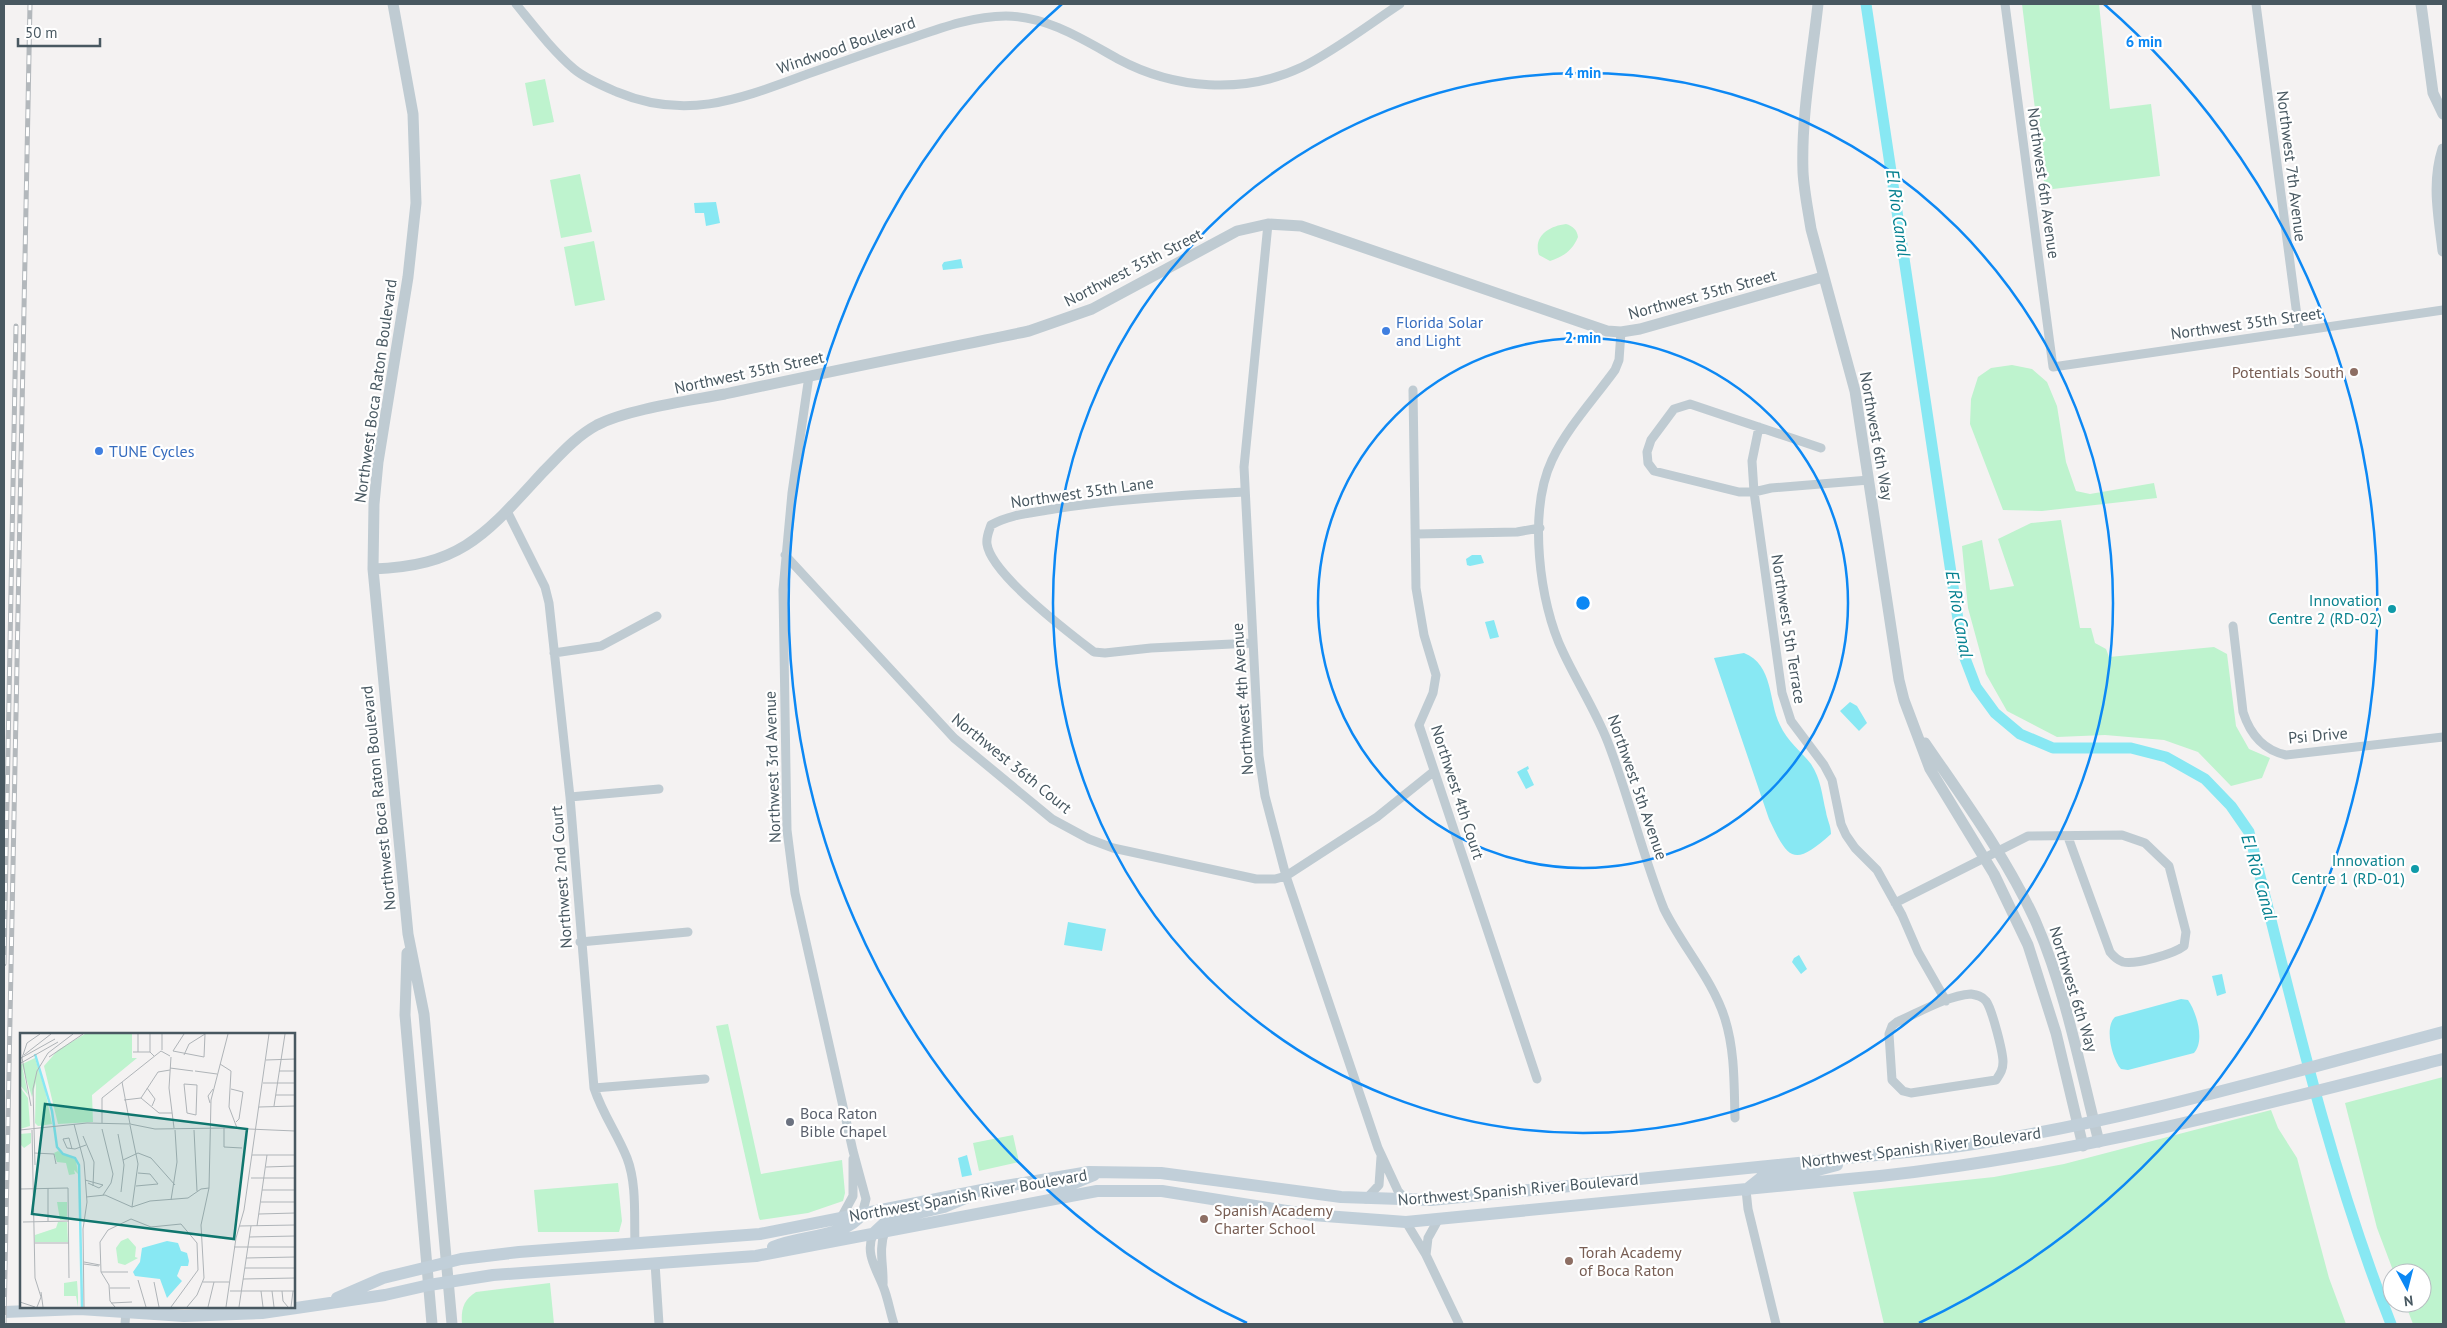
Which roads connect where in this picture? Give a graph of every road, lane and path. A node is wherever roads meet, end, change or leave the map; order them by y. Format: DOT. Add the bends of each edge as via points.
graph roads {
  1 [pos="393,4"];
  2 [pos="516,4"];
  3 [pos="1400,4"];
  4 [pos="1818,4"];
  5 [pos="2005,4"];
  6 [pos="2256,4"];
  7 [pos="2421,4"];
  8 [pos="2443,114"];
  9 [pos="2443,149"];
  10 [pos="1268,224"];
  11 [pos="2443,251"];
  12 [pos="1823,277"];
  13 [pos="2443,310"];
  14 [pos="2299,331"];
  15 [pos="1622,332"];
  16 [pos="2054,367"];
  17 [pos="809,376"];
  18 [pos="1414,390"];
  19 [pos="1759,427"];
  20 [pos="1821,448"];
  21 [pos="1869,480"];
  22 [pos="1245,492"];
  23 [pos="1754,492"];
  24 [pos="507,511"];
  25 [pos="1540,528"];
  26 [pos="1416,534"];
  27 [pos="785,555"];
  28 [pos="373,569"];
  29 [pos="657,616"];
  30 [pos="2232,626"];
  31 [pos="1252,643"];
  32 [pos="554,653"];
  33 [pos="1914,728"];
  34 [pos="2443,737"];
  35 [pos="1433,772"];
  36 [pos="659,789"];
  37 [pos="570,797"];
  38 [pos="2068,837"];
  39 [pos="1998,850"];
  40 [pos="1984,857"];
  41 [pos="1286,876"];
  42 [pos="1895,903"];
  43 [pos="688,932"];
  44 [pos="408,934"];
  45 [pos="580,942"];
  46 [pos="1946,1001"];
  47 [pos="2443,1032"];
  48 [pos="2443,1058"];
  49 [pos="705,1078"];
  50 [pos="1537,1079"];
  51 [pos="594,1088"];
  52 [pos="1735,1118"];
  53 [pos="2094,1121"];
  54 [pos="2078,1125"];
  55 [pos="2099,1142"];
  56 [pos="2083,1146"];
  57 [pos="852,1152"];
  58 [pos="1381,1154"];
  59 [pos="1863,1156"];
  60 [pos="1102,1171"];
  61 [pos="982,1190"];
  62 [pos="1746,1190"];
  63 [pos="1366,1199"];
  64 [pos="1406,1200"];
  65 [pos="1000,1208"];
  66 [pos="862,1214"];
  67 [pos="841,1218"];
  68 [pos="1438,1220"];
  69 [pos="1406,1222"];
  70 [pos="879,1232"];
  71 [pos="635,1244"];
  72 [pos="1426,1255"];
  73 [pos="752,1256"];
  74 [pos="447,1261"];
  75 [pos="655,1263"];
  76 [pos="427,1266"];
  77 [pos="448,1282"];
  78 [pos="428,1285"];
  79 [pos="324,1303"];
  80 [pos="295,1307"];
  81 [pos="276,1309"];
  82 [pos="4,1312"];
  83 [pos="126,1318"];
  84 [pos="432,1324"];
  85 [pos="452,1324"];
  86 [pos="659,1324"];
  87 [pos="894,1324"];
  88 [pos="1459,1324"];
  89 [pos="1776,1324"];
  1 -- 28 [label="street, Northwest Boca Raton Boulevard" via="413,114 416,203 408,277 378,462"];
  2 -- 3 [label="street, Windwood Boulevard" via="576,70 628,97 655,104 691,107 733,101 971,20 1008,16 1056,26 1130,65 1173,80 1219,85 1253,82 1278,76 1319,58"];
  4 -- 12 [label="street, Northwest 6th Way" via="1803,152 1806,201"];
  5 -- 16 [label="street, Northwest 6th Avenue"];
  6 -- 14 [label="street, Northwest 7th Avenue"];
  7 -- 8 [label="street" via="2434,93"];
  9 -- 11 [label="street" via="2437,168 2436,188"];
  10 -- 15 [label="street, Northwest 35th Street" via="1301,226 1581,323"];
  10 -- 17 [label="street, Northwest 35th Street" via="1237,232 1061,322"];
  10 -- 22 [label="street, Northwest 4th Avenue" via="1245,445"];
  12 -- 15 [label="street, Northwest 35th Street"];
  12 -- 21 [label="street, Northwest 6th Way" via="1855,392"];
  13 -- 14 [label="street, Northwest 35th Street"];
  14 -- 16 [label="street, Northwest 35th Street"];
  15 -- 25 [label="street, Northwest 5th Avenue" via="1615,370 1552,461 1542,494"];
  17 -- 24 [label="street, Northwest 35th Street" via="607,421 569,445"];
  17 -- 27 [label="street, Northwest 3rd Avenue"];
  18 -- 26 [label="street, Northwest 4th Court"];
  19 -- 20 [label="street"];
  19 -- 23 [label="street, Northwest 5th Terrace" via="1752,461"];
  19 -- 23 [label="street" via="1690,404 1681,405 1674,409 1651,440 1647,452 1648,462 1654,471 1732,490"];
  21 -- 23 [label="street"];
  21 -- 33 [label="street, Northwest 6th Way" via="1897,672"];
  22 -- 31 [label="street, Northwest 4th Avenue"];
  22 -- 31 [label="street, Northwest 35th Lane" via="1112,500 1002,519 991,525 987,544 993,559 1032,603 1094,652"];
  23 -- 42 [label="street, Northwest 5th Terrace" via="1786,710 1832,780 1846,835 1877,870"];
  24 -- 28 [label="street, Northwest 35th Street" via="476,540 444,558 418,566"];
  24 -- 32 [label="street, Northwest 2nd Court" via="545,587 550,603"];
  25 -- 26 [label="street" via="1517,532"];
  25 -- 52 [label="street, Northwest 5th Avenue" via="1543,583 1553,628 1607,739 1664,909 1708,981 1725,1018 1733,1058"];
  26 -- 35 [label="street, Northwest 4th Court" via="1416,588 1436,675 1433,692 1419,725"];
  27 -- 41 [label="street, Northwest 36th Court" via="954,738 1052,819 1089,840 1112,848 1256,879"];
  27 -- 57 [label="street, Northwest 3rd Avenue" via="782,590 785,792 790,855 795,893"];
  28 -- 44 [label="street, Northwest Boca Raton Boulevard"];
  29 -- 32 [label="street" via="601,646"];
  30 -- 34 [label="street, Psi Drive" via="2246,723 2272,752 2286,755"];
  31 -- 41 [label="street, Northwest 4th Avenue" via="1259,756 1265,796"];
  32 -- 37 [label="street, Northwest 2nd Court"];
  33 -- 39 [label="street, Northwest 6th Way"];
  33 -- 40 [label="street, Northwest 6th Way" via="1930,769"];
  35 -- 41 [label="street" via="1377,817"];
  35 -- 50 [label="street, Northwest 4th Court"];
  36 -- 37 [label="street"];
  37 -- 45 [label="street, Northwest 2nd Court"];
  38 -- 38 [label="street" via="2122,835 2145,843 2169,866 2186,932 2184,946 2172,953 2130,963 2116,958 2110,952"];
  38 -- 39 [label="street" via="2028,836"];
  39 -- 40 [label="street"];
  39 -- 53 [label="street, Northwest 6th Way" via="2036,922 2053,968 2072,1029"];
  40 -- 42 [label="street"];
  40 -- 54 [label="street, Northwest 6th Way" via="2019,923 2035,964"];
  41 -- 58 [label="street, Northwest 4th Avenue"];
  42 -- 46 [label="street, Northwest 5th Terrace" via="1914,945"];
  43 -- 45 [label="street"];
  44 -- 74 [label="street, Northwest Boca Raton Boulevard" via="424,1014"];
  44 -- 76 [label="street, Northwest Boca Raton Boulevard" via="405,1015"];
  45 -- 51 [label="street, Northwest 2nd Court"];
  46 -- 46 [label="street" via="1972,994 1986,1001 2003,1060 2002,1072 1996,1080 1975,1085 1911,1093 1903,1091 1892,1080 1889,1044 1892,1026"];
  47 -- 53 [label="main road, Northwest Spanish River Boulevard"];
  48 -- 55 [label="main road, Northwest Spanish River Boulevard" via="2291,1098"];
  49 -- 51 [label="street"];
  51 -- 71 [label="street, Northwest 2nd Court" via="601,1110 628,1159 633,1184"];
  53 -- 54 [label="main road, Northwest Spanish River Boulevard"];
  53 -- 55 [label="street, Northwest 6th Way"];
  54 -- 56 [label="street, Northwest 6th Way"];
  54 -- 59 [label="main road, Northwest Spanish River Boulevard" via="1986,1142"];
  55 -- 56 [label="main road, Northwest Spanish River Boulevard"];
  56 -- 62 [label="main road, Northwest Spanish River Boulevard" via="1956,1168"];
  57 -- 66 [label="street, Northwest 3rd Avenue" via="866,1199"];
  57 -- 67 [label="street, Northwest 3rd Avenue" via="852,1196"];
  58 -- 63 [label="street, Northwest 4th Avenue" via="1379,1185"];
  58 -- 64 [label="street, Northwest 4th Avenue" via="1398,1191"];
  59 -- 62 [label="main road" via="1822,1169 1761,1178"];
  59 -- 64 [label="main road, Northwest Spanish River Boulevard"];
  60 -- 61 [label="main road, Northwest Spanish River Boulevard"];
  60 -- 63 [label="main road, Northwest Spanish River Boulevard" via="1161,1173"];
  60 -- 65 [label="main road" via="1068,1187"];
  61 -- 66 [label="main road, Northwest Spanish River Boulevard"];
  61 -- 70 [label="main road" via="953,1205 888,1220"];
  62 -- 68 [label="main road, Northwest Spanish River Boulevard"];
  62 -- 89 [label="street"];
  63 -- 64 [label="main road, Northwest Spanish River Boulevard"];
  65 -- 69 [label="main road, Northwest Spanish River Boulevard" via="1080,1193 1132,1190 1181,1194 1328,1217"];
  65 -- 70 [label="main road, Northwest Spanish River Boulevard"];
  66 -- 67 [label="main road, Northwest Spanish River Boulevard"];
  66 -- 73 [label="main road" via="847,1228 783,1242"];
  67 -- 71 [label="main road, Northwest Spanish River Boulevard" via="743,1236"];
  68 -- 69 [label="main road, Northwest Spanish River Boulevard"];
  68 -- 72 [label="street" via="1428,1238"];
  69 -- 72 [label="street"];
  70 -- 73 [label="main road, Northwest Spanish River Boulevard"];
  70 -- 87 [label="street" via="870,1252"];
  71 -- 74 [label="main road, Northwest Spanish River Boulevard"];
  72 -- 88 [label="street"];
  73 -- 75 [label="main road, Northwest Spanish River Boulevard"];
  74 -- 76 [label="main road, Northwest Spanish River Boulevard"];
  74 -- 77 [label="street, Northwest Boca Raton Boulevard"];
  75 -- 77 [label="main road, Northwest Spanish River Boulevard" via="513,1273"];
  75 -- 86 [label="street"];
  76 -- 78 [label="street, Northwest Boca Raton Boulevard"];
  76 -- 79 [label="main road, Northwest Spanish River Boulevard" via="383,1278"];
  77 -- 78 [label="main road, Northwest Spanish River Boulevard"];
  77 -- 85 [label="street, Northwest Boca Raton Boulevard"];
  78 -- 79 [label="main road, Northwest Spanish River Boulevard" via="385,1296"];
  78 -- 84 [label="street, Northwest Boca Raton Boulevard"];
  79 -- 80 [label="main road, Northwest Spanish River Boulevard"];
  81 -- 83 [label="main road, Northwest Spanish River Boulevard"];
  82 -- 83 [label="main road, Northwest Spanish River Boulevard" via="64,1309"];
}
